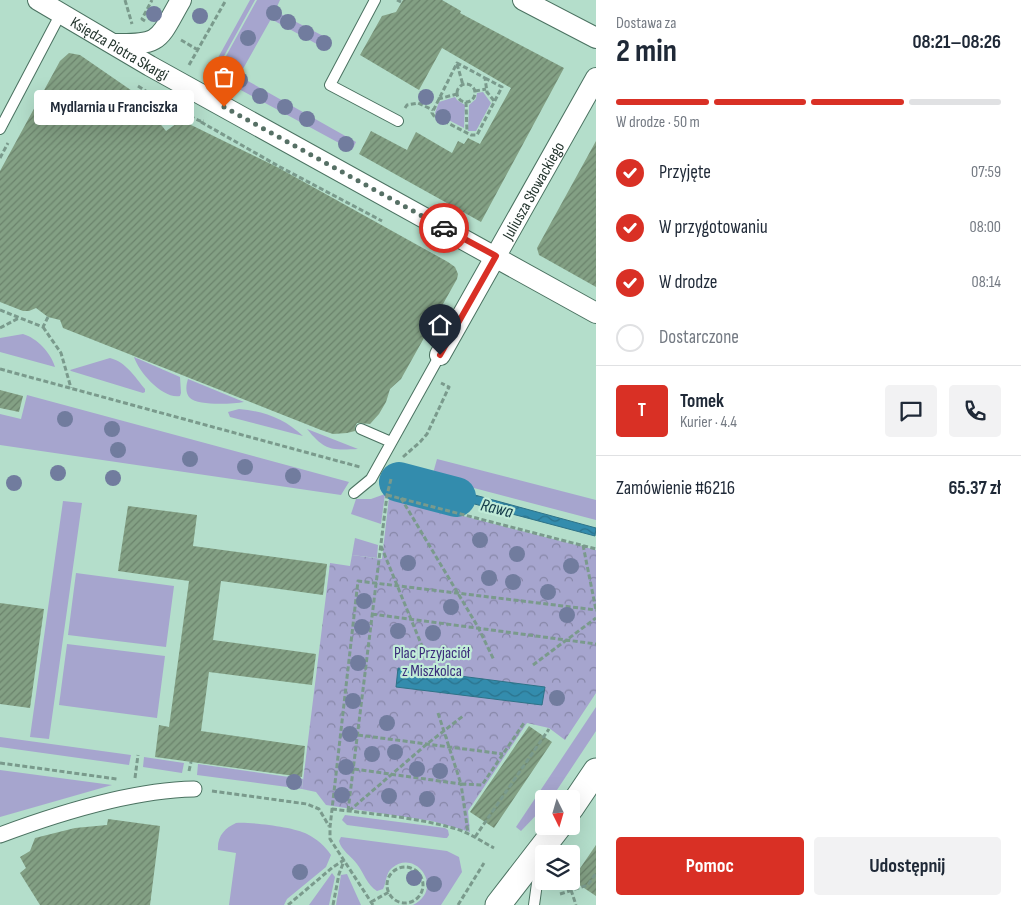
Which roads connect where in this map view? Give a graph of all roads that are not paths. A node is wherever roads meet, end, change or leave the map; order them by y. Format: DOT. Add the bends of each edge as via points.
graph roads {
  1 [pos="38,0"];
  2 [pos="181,0"];
  3 [pos="375,0"];
  4 [pos="523,0"];
  5 [pos="61,13"];
  6 [pos="596,38"];
  7 [pos="114,44"];
  8 [pos="596,78"];
  9 [pos="398,121"];
  10 [pos="0,129"];
  11 [pos="496,256"];
  12 [pos="596,313"];
  13 [pos="440,355"];
  14 [pos="361,429"];
  15 [pos="391,442"];
  16 [pos="354,493"];
  17 [pos="596,771"];
  18 [pos="194,789"];
  19 [pos="580,795"];
  20 [pos="0,835"];
  21 [pos="535,863"];
  22 [pos="535,873"];
  23 [pos="538,890"];
  24 [pos="498,905"];
  25 [pos="518,905"];
  26 [pos="534,905"];
  1 -- 5 [label="street, Księdza Piotra Skargi"];
  2 -- 7 [label="street" via="156,40"];
  3 -- 9 [label="lane" via="330,85"];
  4 -- 6 [label="street"];
  5 -- 7 [label="street, Księdza Piotra Skargi"];
  5 -- 10 [label="lane"];
  7 -- 11 [label="street, Księdza Piotra Skargi"];
  8 -- 11 [label="street, Juliusza Słowackiego"];
  11 -- 12 [label="street, Księdza Piotra Skargi"];
  11 -- 13 [label="street, Juliusza Słowackiego"];
  13 -- 15 [label="lane"];
  14 -- 15 [label="lane"];
  15 -- 16 [label="lane" via="368,483"];
  17 -- 19 [label="street"];
  18 -- 20 [label="street" via="159,791 104,803"];
  21 -- 24 [label="street"];
  22 -- 25 [label="street"];
  23 -- 26 [label="lane"];
}
